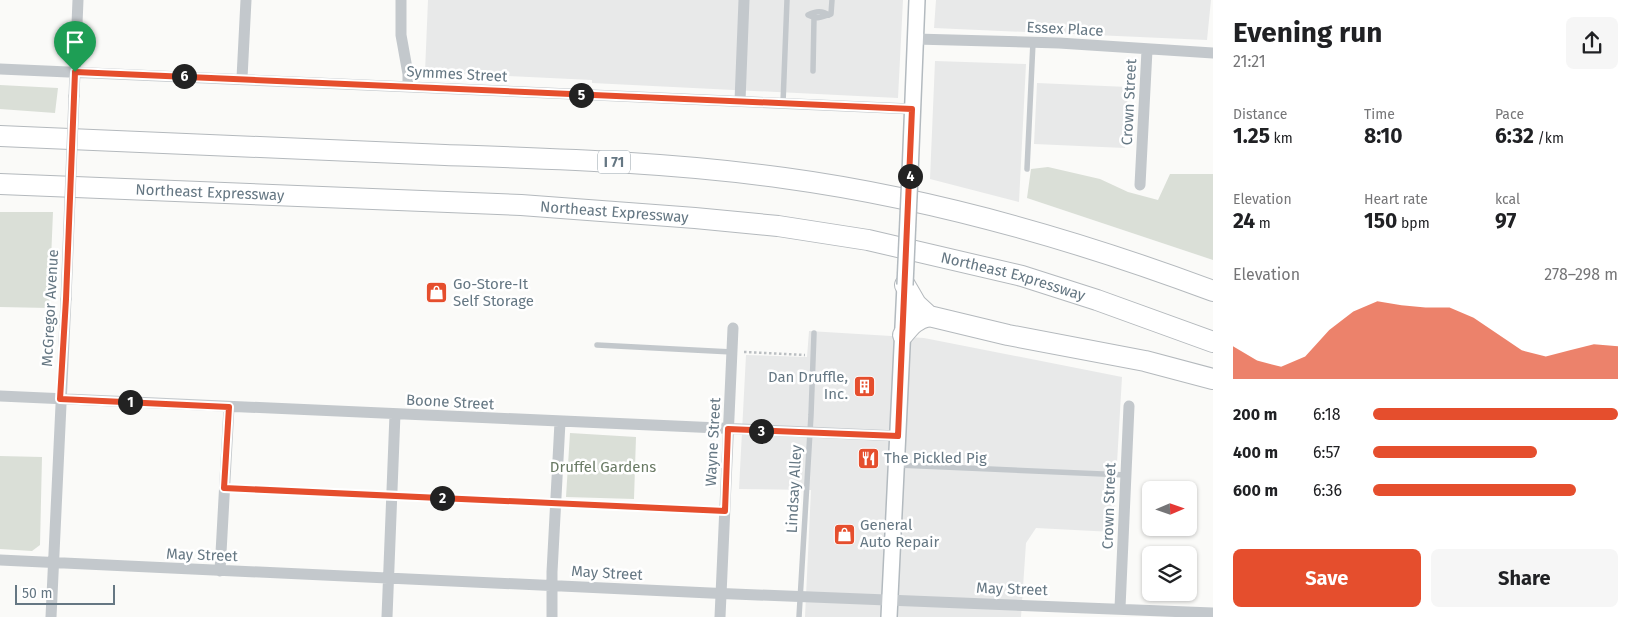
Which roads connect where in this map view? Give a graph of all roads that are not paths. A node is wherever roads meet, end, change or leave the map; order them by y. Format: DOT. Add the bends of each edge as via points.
graph roads {
  1 [pos="78,0"];
  2 [pos="246,0"];
  3 [pos="401,0"];
  4 [pos="744,0"];
  5 [pos="788,0"];
  6 [pos="832,0"];
  7 [pos="917,0"];
  8 [pos="915,39"];
  9 [pos="1033,42"];
  10 [pos="1213,48"];
  11 [pos="1147,50"];
  12 [pos="1213,53"];
  13 [pos="0,69"];
  14 [pos="813,71"];
  15 [pos="75,72"];
  16 [pos="242,78"];
  17 [pos="408,87"];
  18 [pos="740,102"];
  19 [pos="783,103"];
  20 [pos="912,109"];
  21 [pos="0,136"];
  22 [pos="1027,169"];
  23 [pos="0,184"];
  24 [pos="1140,185"];
  25 [pos="905,285"];
  26 [pos="1213,291"];
  27 [pos="929,316"];
  28 [pos="733,328"];
  29 [pos="814,333"];
  30 [pos="903,335"];
  31 [pos="1213,342"];
  32 [pos="597,345"];
  33 [pos="738,352"];
  34 [pos="1213,379"];
  35 [pos="0,396"];
  36 [pos="60,399"];
  37 [pos="1129,406"];
  38 [pos="229,407"];
  39 [pos="395,414"];
  40 [pos="560,422"];
  41 [pos="728,429"];
  42 [pos="810,433"];
  43 [pos="898,436"];
  44 [pos="897,464"];
  45 [pos="1126,475"];
  46 [pos="224,488"];
  47 [pos="392,495"];
  48 [pos="556,503"];
  49 [pos="725,511"];
  50 [pos="0,560"];
  51 [pos="53,564"];
  52 [pos="220,571"];
  53 [pos="388,577"];
  54 [pos="553,585"];
  55 [pos="721,593"];
  56 [pos="800,596"];
  57 [pos="890,600"];
  58 [pos="1120,608"];
  59 [pos="1213,613"];
  60 [pos="50,617"];
  61 [pos="387,617"];
  62 [pos="552,617"];
  63 [pos="720,617"];
  64 [pos="799,617"];
  65 [pos="890,617"];
  1 -- 15 [label="street, McGregor Avenue"];
  2 -- 16 [label="street"];
  3 -- 17 [label="street" via="401,35"];
  4 -- 18 [label="street"];
  5 -- 19 [label="lane"];
  6 -- 14 [label="lane" via="831,14 814,11 808,15 814,18"];
  7 -- 8 [label="main road"];
  8 -- 9 [label="street, Essex Place"];
  8 -- 20 [label="main road"];
  9 -- 11 [label="street, Essex Place"];
  9 -- 22 [label="lane"];
  10 -- 12 [label="lane"];
  11 -- 12 [label="street, Essex Place"];
  11 -- 24 [label="street, Crown Street"];
  13 -- 15 [label="street, Symmes Street"];
  15 -- 16 [label="street, Symmes Street"];
  15 -- 36 [label="street, McGregor Avenue, bridge"];
  16 -- 17 [label="street, Symmes Street"];
  17 -- 18 [label="street, Symmes Street"];
  18 -- 19 [label="street, Symmes Street"];
  19 -- 20 [label="street, Symmes Street"];
  20 -- 25 [label="main road, bridge"];
  21 -- 26 [label="highway, I 71" via="592,161 786,178 995,220 1097,250"];
  23 -- 31 [label="highway, Northeast Expressway" via="521,205 778,226 868,240 1022,276"];
  25 -- 27 [label="highway" via="916,304"];
  25 -- 30 [label="main road"];
  27 -- 30 [label="highway" via="913,323"];
  27 -- 34 [label="highway" via="1145,361"];
  28 -- 33 [label="street, Wayne Street"];
  29 -- 42 [label="lane, Lindsay Alley"];
  30 -- 43 [label="main road"];
  32 -- 33 [label="lane"];
  33 -- 41 [label="street, Wayne Street"];
  35 -- 36 [label="street, Boone Street"];
  36 -- 38 [label="street, Boone Street"];
  36 -- 51 [label="street, McGregor Avenue"];
  37 -- 45 [label="street, Crown Street"];
  38 -- 39 [label="street, Boone Street"];
  38 -- 46 [label="street"];
  39 -- 40 [label="street, Boone Street"];
  39 -- 47 [label="street"];
  40 -- 41 [label="street, Boone Street"];
  40 -- 48 [label="street"];
  41 -- 42 [label="street, Boone Street"];
  41 -- 49 [label="street, Wayne Street"];
  42 -- 43 [label="street, Boone Street"];
  42 -- 56 [label="lane, Lindsay Alley"];
  43 -- 44 [label="main road"];
  44 -- 45 [label="lane"];
  44 -- 57 [label="main road"];
  45 -- 58 [label="street, Crown Street"];
  46 -- 47 [label="lane"];
  46 -- 52 [label="street"];
  47 -- 48 [label="lane"];
  47 -- 53 [label="street"];
  48 -- 49 [label="lane"];
  48 -- 54 [label="street"];
  49 -- 55 [label="street, Wayne Street"];
  50 -- 51 [label="street, May Street"];
  51 -- 52 [label="street, May Street"];
  51 -- 60 [label="street, McGregor Avenue"];
  52 -- 53 [label="street, May Street"];
  53 -- 54 [label="street, May Street"];
  53 -- 61 [label="street"];
  54 -- 55 [label="street, May Street"];
  54 -- 62 [label="street"];
  55 -- 56 [label="street, May Street"];
  55 -- 63 [label="street, Wayne Street"];
  56 -- 57 [label="street, May Street"];
  56 -- 64 [label="lane, Lindsay Alley"];
  57 -- 58 [label="street, May Street"];
  57 -- 65 [label="main road"];
  58 -- 59 [label="street, May Street"];
}
